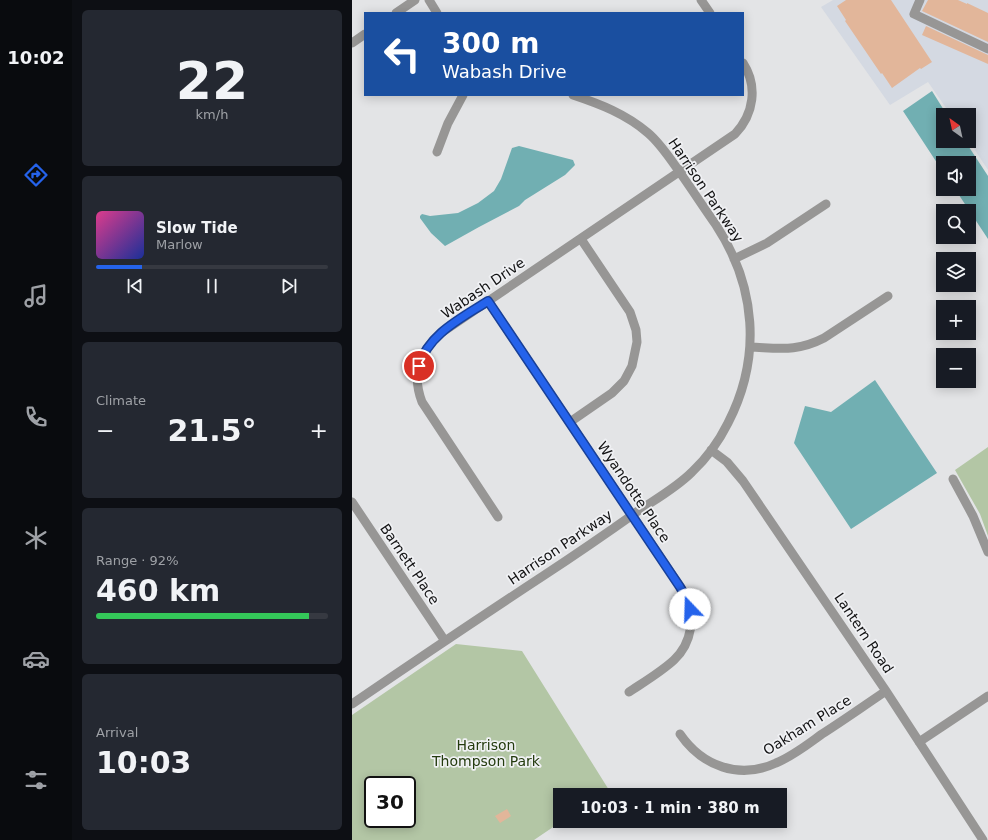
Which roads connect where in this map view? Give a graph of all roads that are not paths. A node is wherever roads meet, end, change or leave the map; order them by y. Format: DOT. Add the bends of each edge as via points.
graph roads {
  1 [pos="415,0"];
  2 [pos="429,0"];
  3 [pos="701,0"];
  4 [pos="920,0"];
  5 [pos="397,12"];
  6 [pos="437,12"];
  7 [pos="709,12"];
  8 [pos="364,35"];
  9 [pos="352,43"];
  10 [pos="988,49"];
  11 [pos="744,65"];
  12 [pos="462,96"];
  13 [pos="576,96"];
  14 [pos="437,152"];
  15 [pos="680,172"];
  16 [pos="826,204"];
  17 [pos="581,239"];
  18 [pos="734,259"];
  19 [pos="888,296"];
  20 [pos="488,301"];
  21 [pos="750,347"];
  22 [pos="570,422"];
  23 [pos="712,450"];
  24 [pos="953,479"];
  25 [pos="352,502"];
  26 [pos="632,515"];
  27 [pos="498,517"];
  28 [pos="988,552"];
  29 [pos="446,641"];
  30 [pos="886,691"];
  31 [pos="629,692"];
  32 [pos="988,696"];
  33 [pos="352,704"];
  34 [pos="680,734"];
  35 [pos="919,742"];
  36 [pos="978,838"];
  1 -- 5 [label="street"];
  2 -- 6 [label="street"];
  3 -- 7 [label="street"];
  4 -- 10 [label="street" via="914,14"];
  8 -- 9 [label="street"];
  11 -- 15 [label="street, Wabash Drive" via="752,88 752,102 747,118 740,129 728,139"];
  12 -- 14 [label="street" via="448,122"];
  13 -- 15 [label="street, Harrison Parkway" via="605,106 641,127 657,142"];
  15 -- 17 [label="street, Wabash Drive"];
  15 -- 18 [label="street, Harrison Parkway"];
  16 -- 18 [label="street" via="767,243"];
  17 -- 20 [label="street, Wabash Drive"];
  17 -- 22 [label="street" via="630,312 638,342 632,366 624,381 612,393"];
  18 -- 21 [label="street, Harrison Parkway" via="746,294"];
  19 -- 21 [label="street" via="809,345 792,348"];
  20 -- 22 [label="street, Wyandotte Place"];
  20 -- 27 [label="street, Wabash Drive" via="430,343 421,359 417,378 419,395 424,406"];
  21 -- 23 [label="street, Harrison Parkway" via="741,394"];
  22 -- 26 [label="street, Wyandotte Place"];
  23 -- 26 [label="street, Harrison Parkway" via="681,482"];
  23 -- 30 [label="street, Lantern Road" via="743,481"];
  24 -- 28 [label="street" via="973,516"];
  25 -- 29 [label="street, Barnett Place"];
  26 -- 29 [label="street, Harrison Parkway"];
  26 -- 31 [label="street, Wyandotte Place" via="685,594 691,621 687,641 679,655"];
  29 -- 33 [label="street, Harrison Parkway"];
  30 -- 34 [label="street, Oakham Place" via="785,759 765,768 737,771 711,763 700,757"];
  30 -- 35 [label="street, Lantern Road"];
  32 -- 35 [label="street"];
  35 -- 36 [label="street, Lantern Road"];
}
